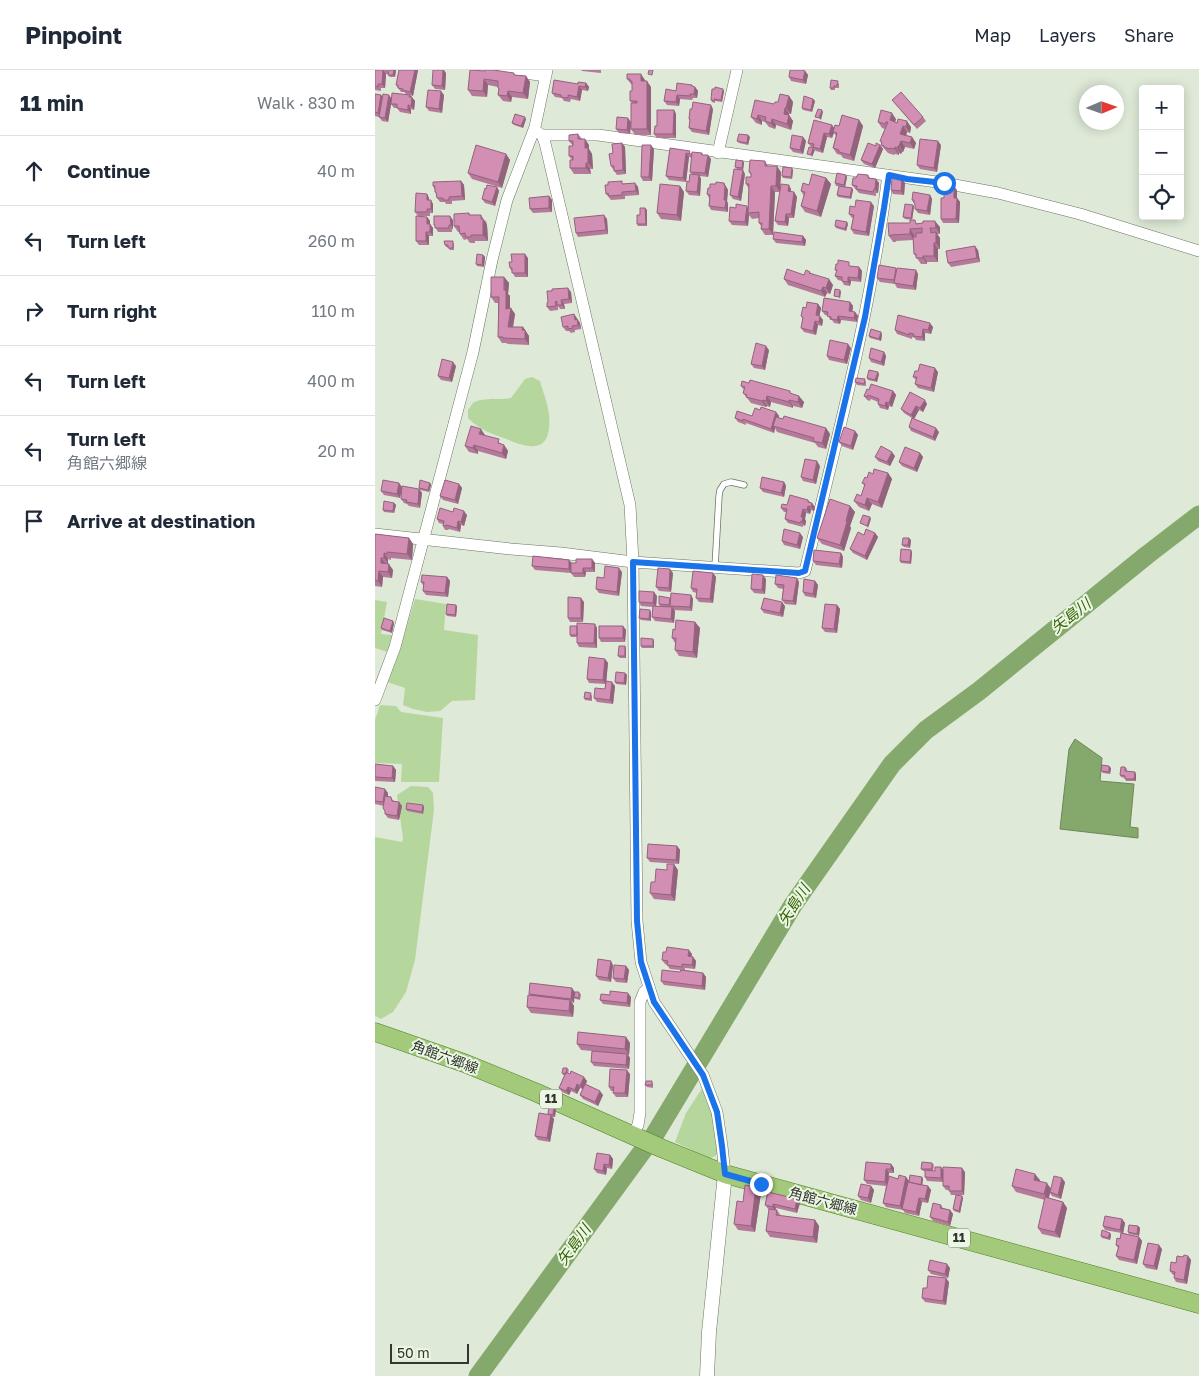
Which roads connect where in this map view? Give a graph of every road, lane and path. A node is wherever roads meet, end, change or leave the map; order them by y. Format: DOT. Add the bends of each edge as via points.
graph roads {
  1 [pos="504,70"];
  2 [pos="737,70"];
  3 [pos="547,73"];
  4 [pos="538,133"];
  5 [pos="718,153"];
  6 [pos="889,175"];
  7 [pos="1199,251"];
  8 [pos="744,485"];
  9 [pos="375,534"];
  10 [pos="423,538"];
  11 [pos="633,562"];
  12 [pos="715,568"];
  13 [pos="375,700"];
  14 [pos="649,987"];
  15 [pos="375,1032"];
  16 [pos="635,1137"];
  17 [pos="725,1174"];
  18 [pos="1199,1304"];
  19 [pos="707,1376"];
  1 -- 3 [label="street"];
  2 -- 5 [label="street"];
  3 -- 4 [label="street"];
  4 -- 5 [label="street" via="598,135"];
  4 -- 10 [label="street" via="507,200 473,352"];
  4 -- 11 [label="street" via="545,143 630,505"];
  5 -- 6 [label="street"];
  6 -- 7 [label="street" via="998,193 1080,214"];
  6 -- 12 [label="street" via="865,317 805,571"];
  8 -- 12 [label="lane" via="731,482 720,490"];
  9 -- 10 [label="street"];
  10 -- 11 [label="street"];
  10 -- 13 [label="street" via="395,647"];
  11 -- 12 [label="street"];
  11 -- 14 [label="street" via="637,921 641,962"];
  14 -- 16 [label="street" via="640,1002 640,1113"];
  14 -- 17 [label="street" via="654,1002 703,1075 717,1112"];
  15 -- 16 [label="main road, 角館六郷線 / 11" via="464,1063"];
  16 -- 17 [label="main road, 角館六郷線 / 11"];
  17 -- 18 [label="main road, 角館六郷線 / 11"];
  17 -- 19 [label="street"];
}
